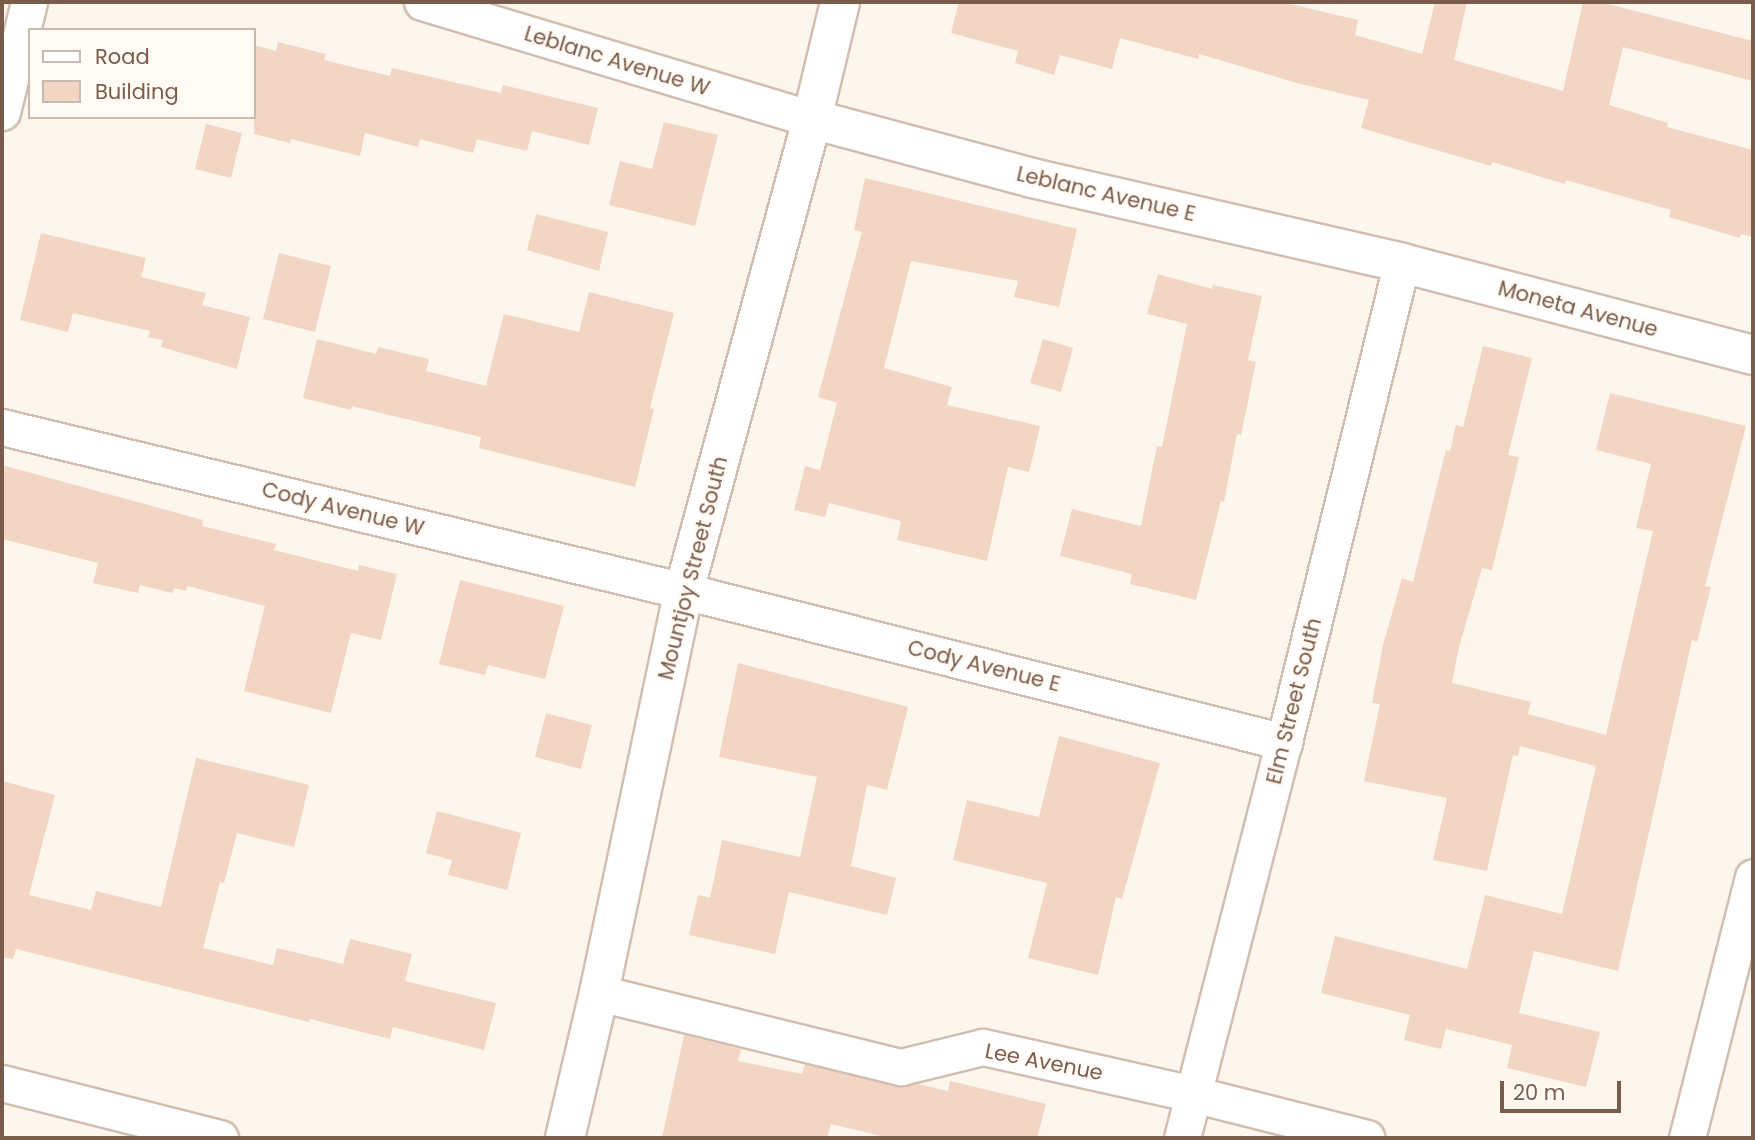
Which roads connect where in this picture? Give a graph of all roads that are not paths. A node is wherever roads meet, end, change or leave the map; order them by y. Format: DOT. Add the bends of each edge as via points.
graph roads {
  1 [pos="29,2"];
  2 [pos="422,2"];
  3 [pos="840,2"];
  4 [pos="2,112"];
  5 [pos="812,119"];
  6 [pos="1402,263"];
  7 [pos="1753,355"];
  8 [pos="2,427"];
  9 [pos="684,591"];
  10 [pos="1284,742"];
  11 [pos="1753,877"];
  12 [pos="599,993"];
  13 [pos="2,1083"];
  14 [pos="1193,1094"];
  15 [pos="220,1138"];
  16 [pos="565,1138"];
  17 [pos="1182,1138"];
  18 [pos="1367,1138"];
  19 [pos="1687,1138"];
  1 -- 4 [label="street"];
  2 -- 5 [label="street, Leblanc Avenue W"];
  3 -- 5 [label="street, Mountjoy Street South"];
  5 -- 6 [label="street, Leblanc Avenue E" via="1032,178"];
  5 -- 9 [label="street, Mountjoy Street South"];
  6 -- 7 [label="street, Moneta Avenue"];
  6 -- 10 [label="street, Elm Street South"];
  8 -- 9 [label="street, Cody Avenue W"];
  9 -- 10 [label="street, Cody Avenue E"];
  9 -- 12 [label="street, Mountjoy Street South"];
  10 -- 14 [label="street, Elm Street South"];
  11 -- 19 [label="street"];
  12 -- 14 [label="street, Lee Avenue" via="901,1067 983,1047"];
  12 -- 16 [label="street, Mountjoy Street South"];
  13 -- 15 [label="street"];
  14 -- 17 [label="street, Elm Street South"];
  14 -- 18 [label="street, Lee Avenue"];
}
